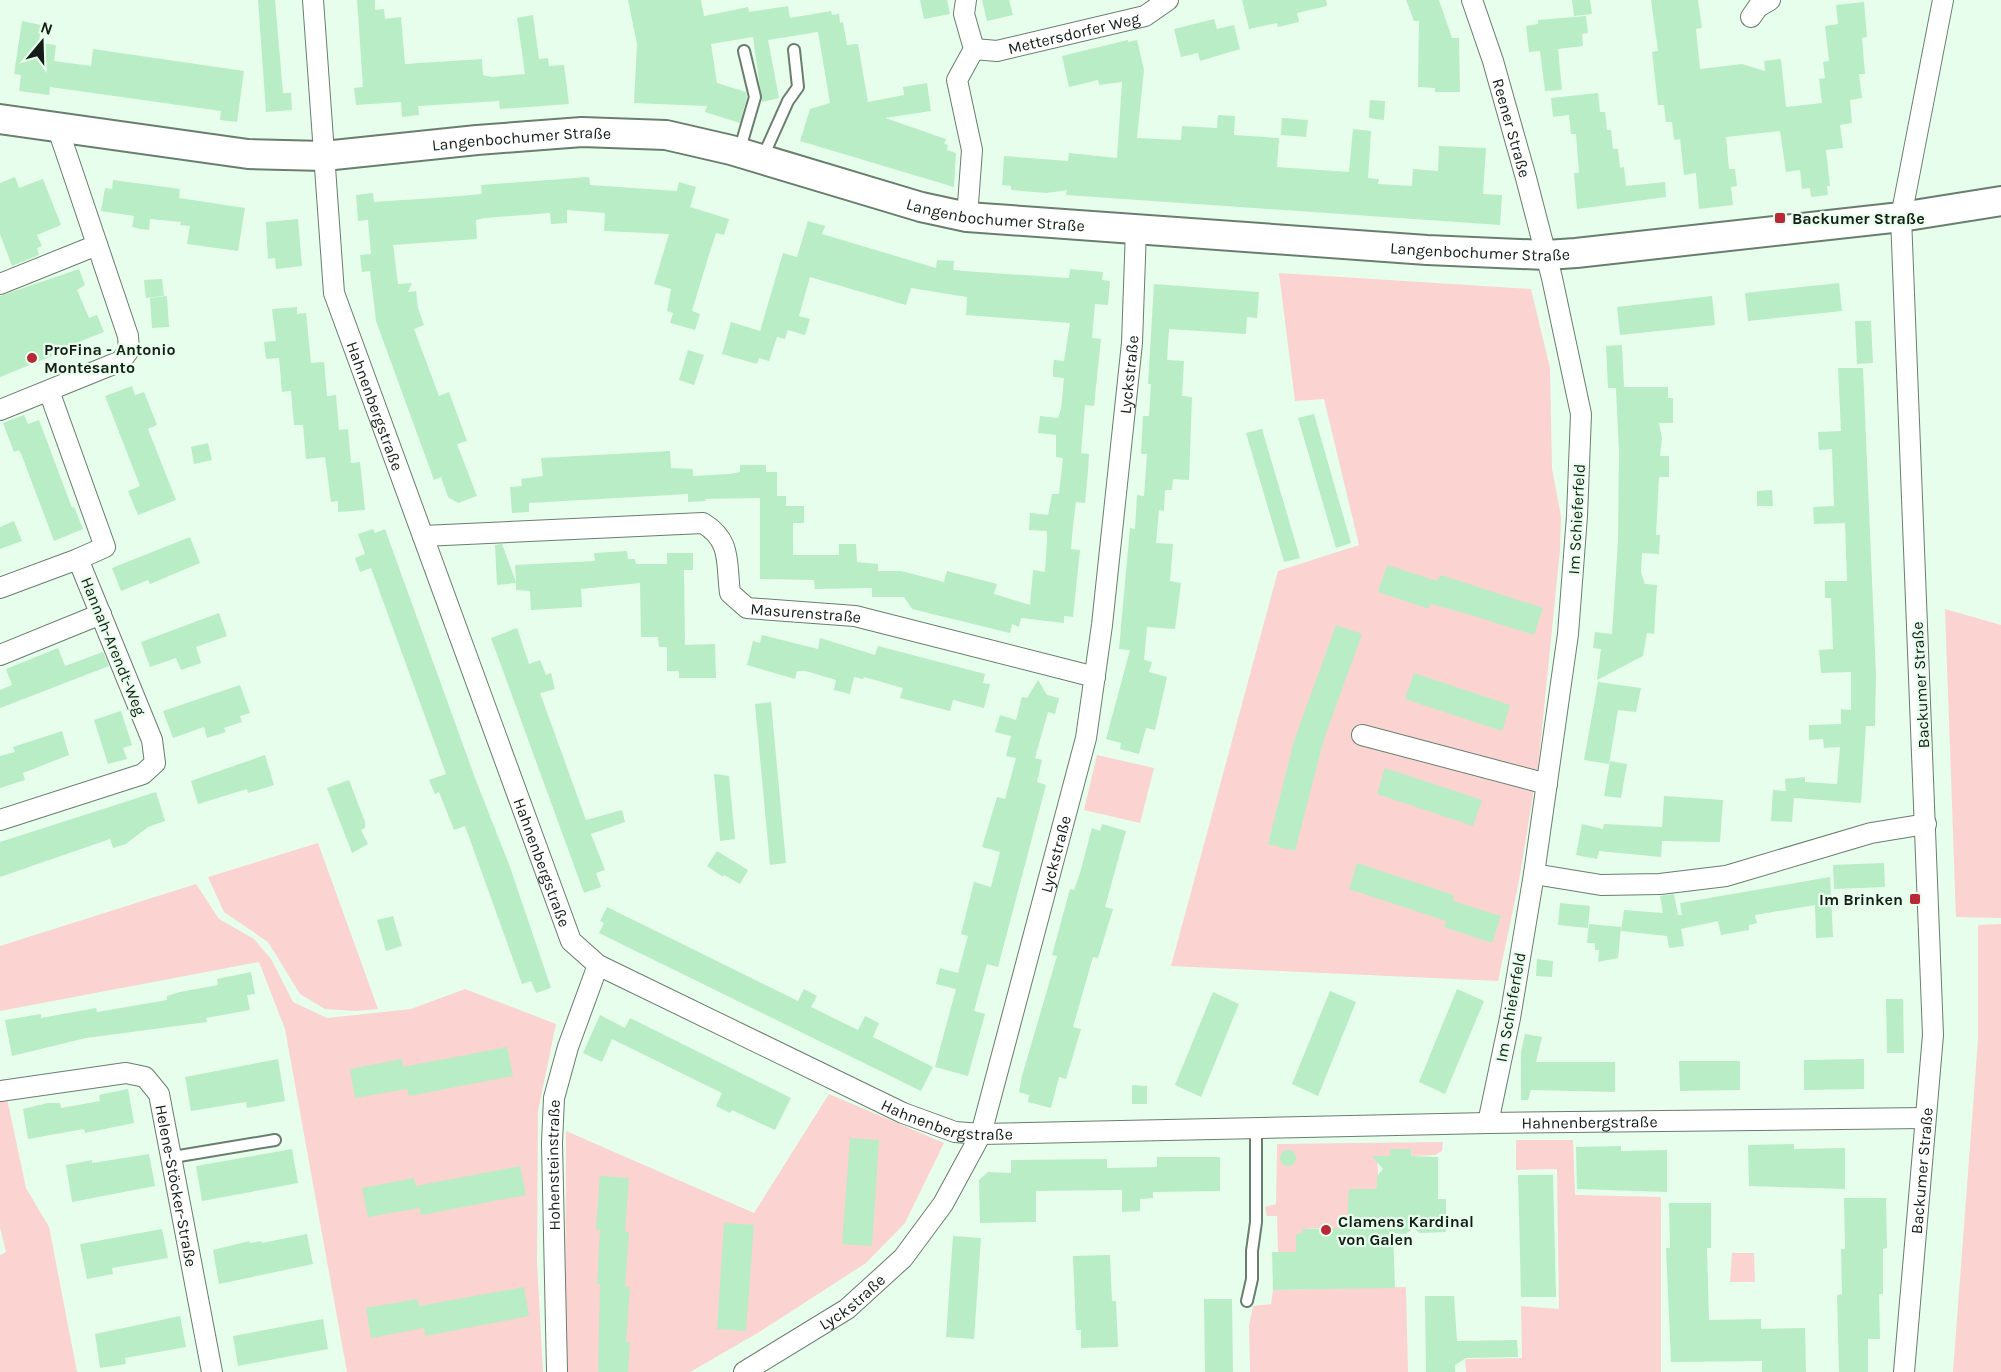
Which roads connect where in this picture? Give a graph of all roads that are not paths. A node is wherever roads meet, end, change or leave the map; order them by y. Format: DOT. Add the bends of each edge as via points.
graph roads {
  1 [pos="313,0"];
  2 [pos="966,0"];
  3 [pos="1168,0"];
  4 [pos="1472,0"];
  5 [pos="1770,0"];
  6 [pos="1943,0"];
  7 [pos="1751,17"];
  8 [pos="974,49"];
  9 [pos="794,50"];
  10 [pos="744,51"];
  11 [pos="0,118"];
  12 [pos="57,126"];
  13 [pos="324,156"];
  14 [pos="751,156"];
  15 [pos="2001,201"];
  16 [pos="968,217"];
  17 [pos="1901,217"];
  18 [pos="1136,229"];
  19 [pos="97,245"];
  20 [pos="1546,255"];
  21 [pos="0,284"];
  22 [pos="49,391"];
  23 [pos="0,410"];
  24 [pos="423,536"];
  25 [pos="78,559"];
  26 [pos="0,588"];
  27 [pos="101,614"];
  28 [pos="0,655"];
  29 [pos="1095,677"];
  30 [pos="1362,735"];
  31 [pos="1547,784"];
  32 [pos="0,820"];
  33 [pos="1926,824"];
  34 [pos="1534,874"];
  35 [pos="598,965"];
  36 [pos="0,1091"];
  37 [pos="1925,1118"];
  38 [pos="1488,1123"];
  39 [pos="1256,1128"];
  40 [pos="981,1134"];
  41 [pos="275,1140"];
  42 [pos="173,1157"];
  43 [pos="1247,1301"];
  44 [pos="756,1369"];
  45 [pos="212,1372"];
  46 [pos="557,1372"];
  47 [pos="1904,1372"];
  1 -- 13 [label="street, Hahnenbergstraße"];
  2 -- 8 [label="street" via="964,14"];
  3 -- 8 [label="street, Mettersdorfer Weg" via="1145,16 997,51"];
  4 -- 20 [label="street, Reener Straße" via="1493,61"];
  5 -- 7 [label="street"];
  6 -- 17 [label="street, Backumer Straße"];
  8 -- 16 [label="street" via="957,80 972,150"];
  9 -- 14 [label="lane" via="798,87"];
  10 -- 14 [label="lane" via="755,97"];
  11 -- 12 [label="street, Langenbochumer Straße"];
  12 -- 13 [label="street, Langenbochumer Straße" via="248,154"];
  12 -- 19 [label="street"];
  13 -- 14 [label="street, Langenbochumer Straße" via="477,140 612,132 666,135"];
  13 -- 24 [label="street, Hahnenbergstraße" via="334,293"];
  14 -- 16 [label="street, Langenbochumer Straße" via="921,207"];
  15 -- 17 [label="street, Langenbochumer Straße"];
  16 -- 18 [label="street, Langenbochumer Straße"];
  17 -- 20 [label="street, Langenbochumer Straße"];
  17 -- 33 [label="street, Backumer Straße"];
  18 -- 20 [label="street, Langenbochumer Straße"];
  18 -- 29 [label="street, Lyckstraße" via="1132,343"];
  19 -- 21 [label="street"];
  19 -- 22 [label="street" via="128,336 129,350 121,361"];
  20 -- 31 [label="street, Im Schieferfeld" via="1581,414 1568,634"];
  22 -- 23 [label="street"];
  22 -- 25 [label="street, Hannah-Arendt-Weg" via="105,548"];
  24 -- 29 [label="street, Masurenstraße" via="703,524 724,540 729,593 747,608 855,616"];
  24 -- 35 [label="street, Hahnenbergstraße" via="571,941"];
  25 -- 26 [label="street"];
  25 -- 27 [label="street, Hannah-Arendt-Weg"];
  27 -- 28 [label="street"];
  27 -- 32 [label="street, Hannah-Arendt-Weg" via="152,740 155,763 143,774"];
  29 -- 40 [label="street, Lyckstraße" via="1086,738"];
  30 -- 31 [label="street"];
  31 -- 34 [label="street, Im Schieferfeld"];
  33 -- 34 [label="street" via="1871,833 1726,876 1660,884 1601,885"];
  33 -- 37 [label="street, Backumer Straße" via="1933,1035"];
  34 -- 38 [label="street, Im Schieferfeld"];
  35 -- 40 [label="street, Hahnenbergstraße" via="903,1113 955,1132"];
  35 -- 46 [label="street, Hohensteinstraße" via="554,1098"];
  36 -- 42 [label="street, Helene-Stöcker-Straße" via="126,1073 145,1077 159,1094"];
  37 -- 38 [label="street, Hahnenbergstraße"];
  37 -- 47 [label="street, Backumer Straße"];
  38 -- 39 [label="street, Hahnenbergstraße"];
  39 -- 40 [label="street, Hahnenbergstraße"];
  39 -- 43 [label="lane" via="1256,1222"];
  40 -- 44 [label="street, Lyckstraße" via="943,1204 903,1258 847,1309"];
  41 -- 42 [label="lane"];
  42 -- 45 [label="street, Helene-Stöcker-Straße"];
}
